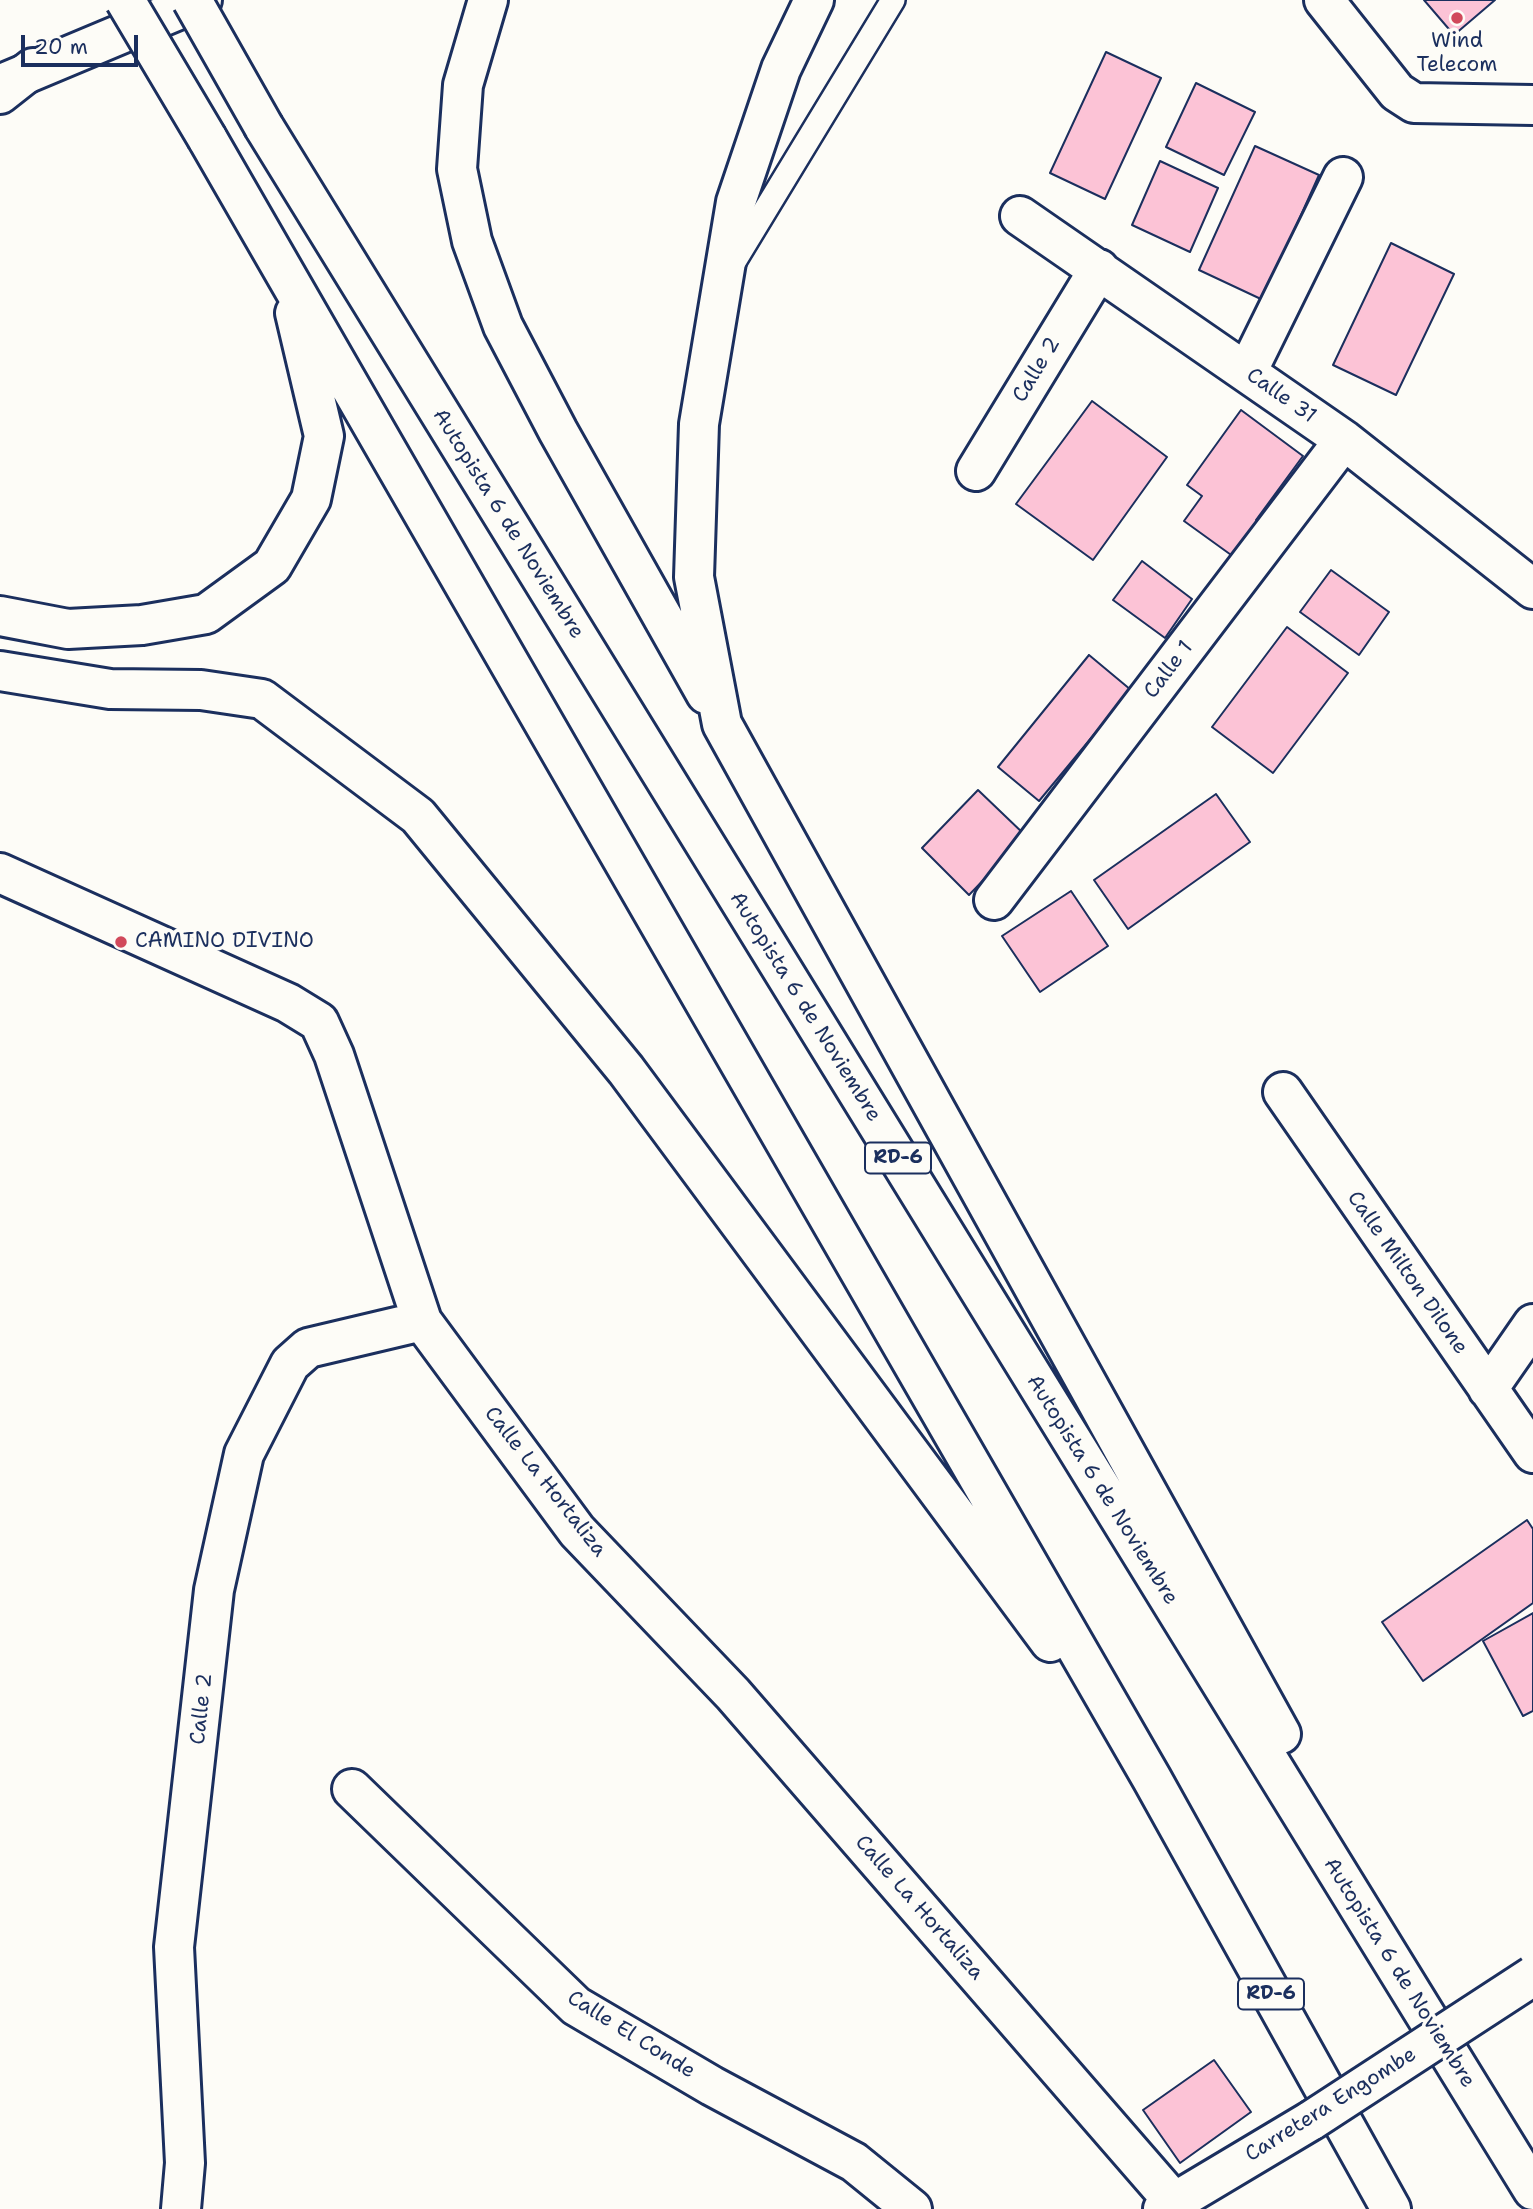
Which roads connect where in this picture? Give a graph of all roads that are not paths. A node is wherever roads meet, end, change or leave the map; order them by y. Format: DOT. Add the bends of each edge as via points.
graph roads {
  1 [pos="125,0"];
  2 [pos="192,0"];
  3 [pos="202,0"];
  4 [pos="488,0"];
  5 [pos="814,0"];
  6 [pos="893,0"];
  7 [pos="1324,0"];
  8 [pos="17,76"];
  9 [pos="0,94"];
  10 [pos="1533,105"];
  11 [pos="1343,177"];
  12 [pos="1020,216"];
  13 [pos="1099,269"];
  14 [pos="286,273"];
  15 [pos="721,284"];
  16 [pos="1247,372"];
  17 [pos="1344,440"];
  18 [pos="976,471"];
  19 [pos="1533,589"];
  20 [pos="0,616"];
  21 [pos="0,671"];
  22 [pos="722,724"];
  23 [pos="0,873"];
  24 [pos="994,900"];
  25 [pos="1283,1092"];
  26 [pos="422,1321"];
  27 [pos="1533,1324"];
  28 [pos="1488,1389"];
  29 [pos="1533,1453"];
  30 [pos="1152,1779"];
  31 [pos="352,1789"];
  32 [pos="1533,1976"];
  33 [pos="1533,2190"];
  34 [pos="1168,2205"];
  35 [pos="181,2209"];
  36 [pos="912,2209"];
  37 [pos="1391,2209"];
  1 -- 14 [label="main road, RD-6, bridge"];
  2 -- 33 [label="main road, Autopista 6 de Noviembre / RD-6, bridge" via="264,127"];
  3 -- 8 [label="main road"];
  4 -- 22 [label="main road" via="463,85 457,169 472,241 503,326"];
  5 -- 15 [label="main road" via="781,69 736,202"];
  6 -- 15 [label="lane"];
  7 -- 10 [label="main road" via="1397,92 1415,103"];
  8 -- 9 [label="main road"];
  11 -- 16 [label="main road"];
  12 -- 13 [label="main road, Calle 31"];
  13 -- 16 [label="main road, Calle 31"];
  13 -- 18 [label="main road, Calle 2"];
  14 -- 20 [label="main road" via="324,436 311,499 272,566 206,614 142,625 68,629"];
  14 -- 30 [label="main road, RD-6"];
  15 -- 22 [label="main road" via="699,424 694,577"];
  16 -- 17 [label="main road, Calle 31"];
  17 -- 19 [label="main road, Calle 31"];
  17 -- 24 [label="main road, Calle 1"];
  21 -- 30 [label="main road" via="110,689 201,690 262,699 418,816 626,1070"];
  22 -- 33 [label="main road"];
  23 -- 26 [label="main road, Calle La Hortaliza" via="288,1003 319,1022"];
  25 -- 28 [label="main road, Calle Milton Dilone"];
  26 -- 34 [label="main road, Calle La Hortaliza" via="577,1531 733,1694"];
  26 -- 35 [label="main road, Calle 2" via="308,1348 290,1364 244,1454 214,1590 174,1947 185,2163"];
  27 -- 28 [label="main road"];
  28 -- 29 [label="main road, Calle Milton Dilone"];
  30 -- 37 [label="main road, RD-6"];
  31 -- 36 [label="main road, Calle El Conde" via="576,2006 854,2162"];
  32 -- 34 [label="main road, Carretera Engombe, bridge" via="1312,2120"];
}
